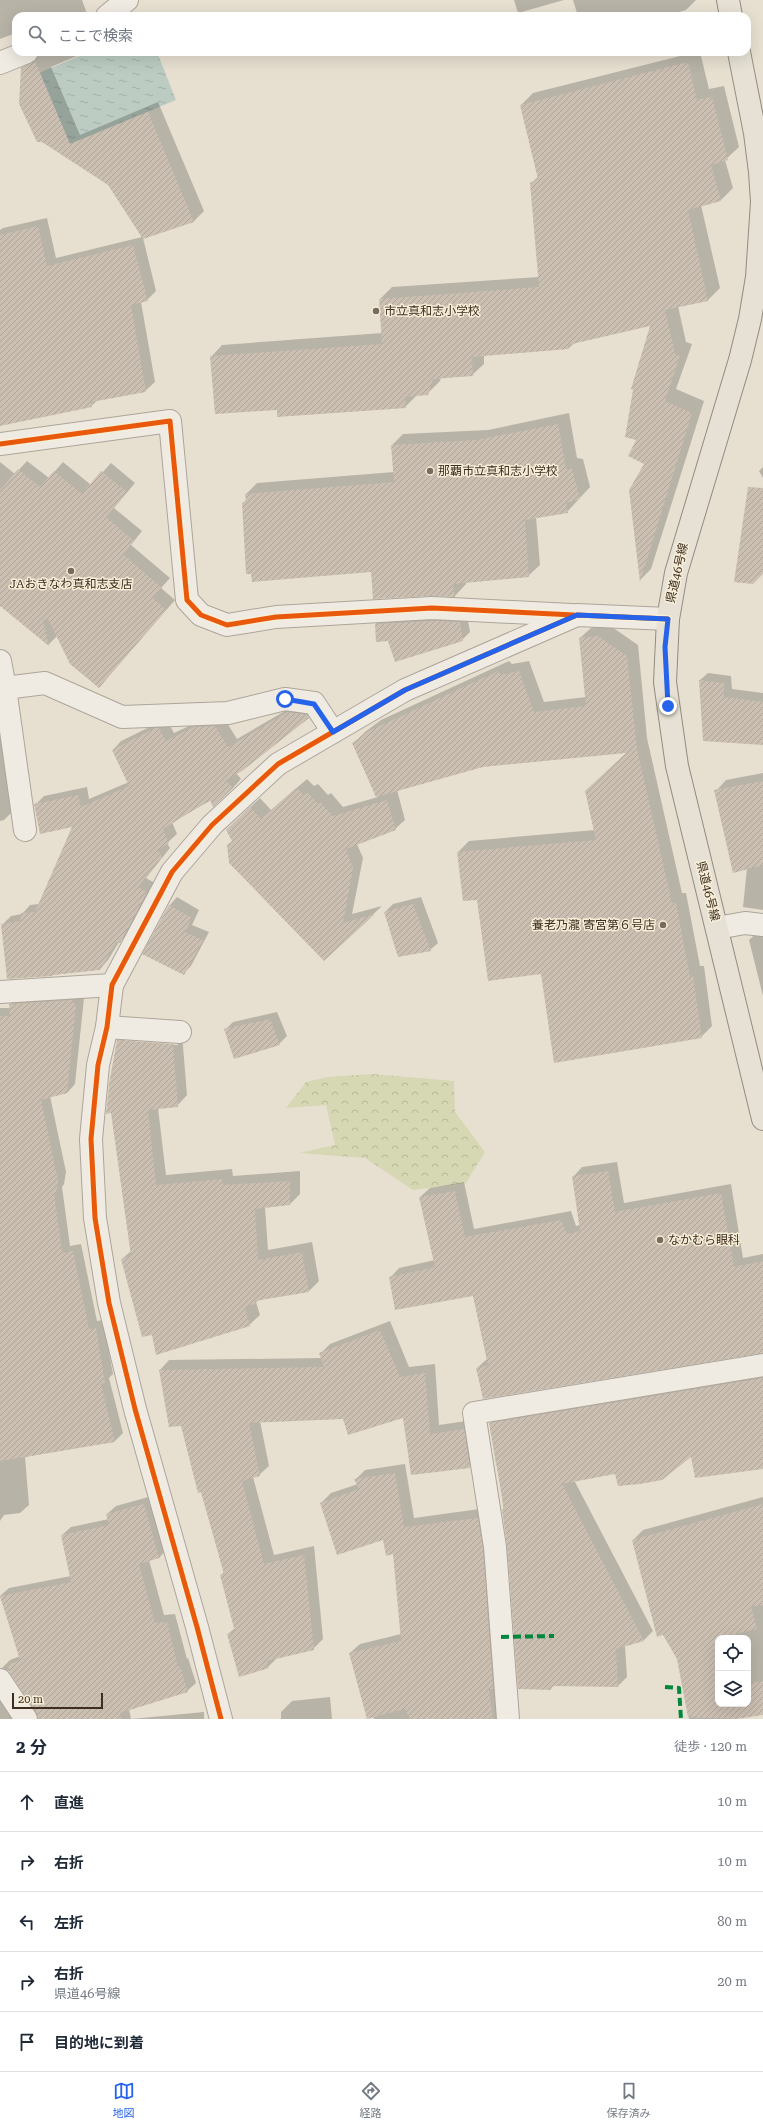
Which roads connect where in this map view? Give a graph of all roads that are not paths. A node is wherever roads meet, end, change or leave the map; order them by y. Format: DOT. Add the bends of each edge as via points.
graph roads {
  1 [pos="127,0"];
  2 [pos="728,0"];
  3 [pos="112,12"];
  4 [pos="730,12"];
  5 [pos="17,56"];
  6 [pos="740,56"];
  7 [pos="0,63"];
  8 [pos="0,444"];
  9 [pos="577,615"];
  10 [pos="668,619"];
  11 [pos="0,661"];
  12 [pos="5,688"];
  13 [pos="333,732"];
  14 [pos="25,830"];
  15 [pos="763,926"];
  16 [pos="717,928"];
  17 [pos="112,985"];
  18 [pos="0,992"];
  19 [pos="107,1027"];
  20 [pos="180,1032"];
  21 [pos="763,1119"];
  22 [pos="763,1364"];
  23 [pos="0,1680"];
  24 [pos="26,1719"];
  25 [pos="221,1719"];
  26 [pos="508,1719"];
  1 -- 3 [label="street"];
  2 -- 4 [label="main road"];
  5 -- 7 [label="street"];
  6 -- 10 [label="main road, 県道46号線" via="760,172 762,202 757,277 740,360 676,573"];
  8 -- 9 [label="street" via="170,421 188,600 201,615 227,624 276,617 432,608"];
  9 -- 10 [label="street"];
  9 -- 13 [label="street" via="405,690"];
  10 -- 16 [label="main road, 県道46号線" via="665,682 671,730 677,766"];
  11 -- 12 [label="street"];
  12 -- 13 [label="street" via="45,683 122,717 228,713 285,699 314,704"];
  12 -- 14 [label="street"];
  13 -- 17 [label="street" via="278,764 212,826 172,872"];
  15 -- 16 [label="street" via="745,924"];
  16 -- 21 [label="main road, 県道46号線"];
  17 -- 18 [label="street"];
  17 -- 19 [label="street"];
  19 -- 20 [label="street"];
  19 -- 25 [label="street" via="98,1065 91,1138 95,1218 109,1303 135,1409"];
  22 -- 26 [label="street" via="474,1413 495,1547"];
  23 -- 24 [label="street"];
}
